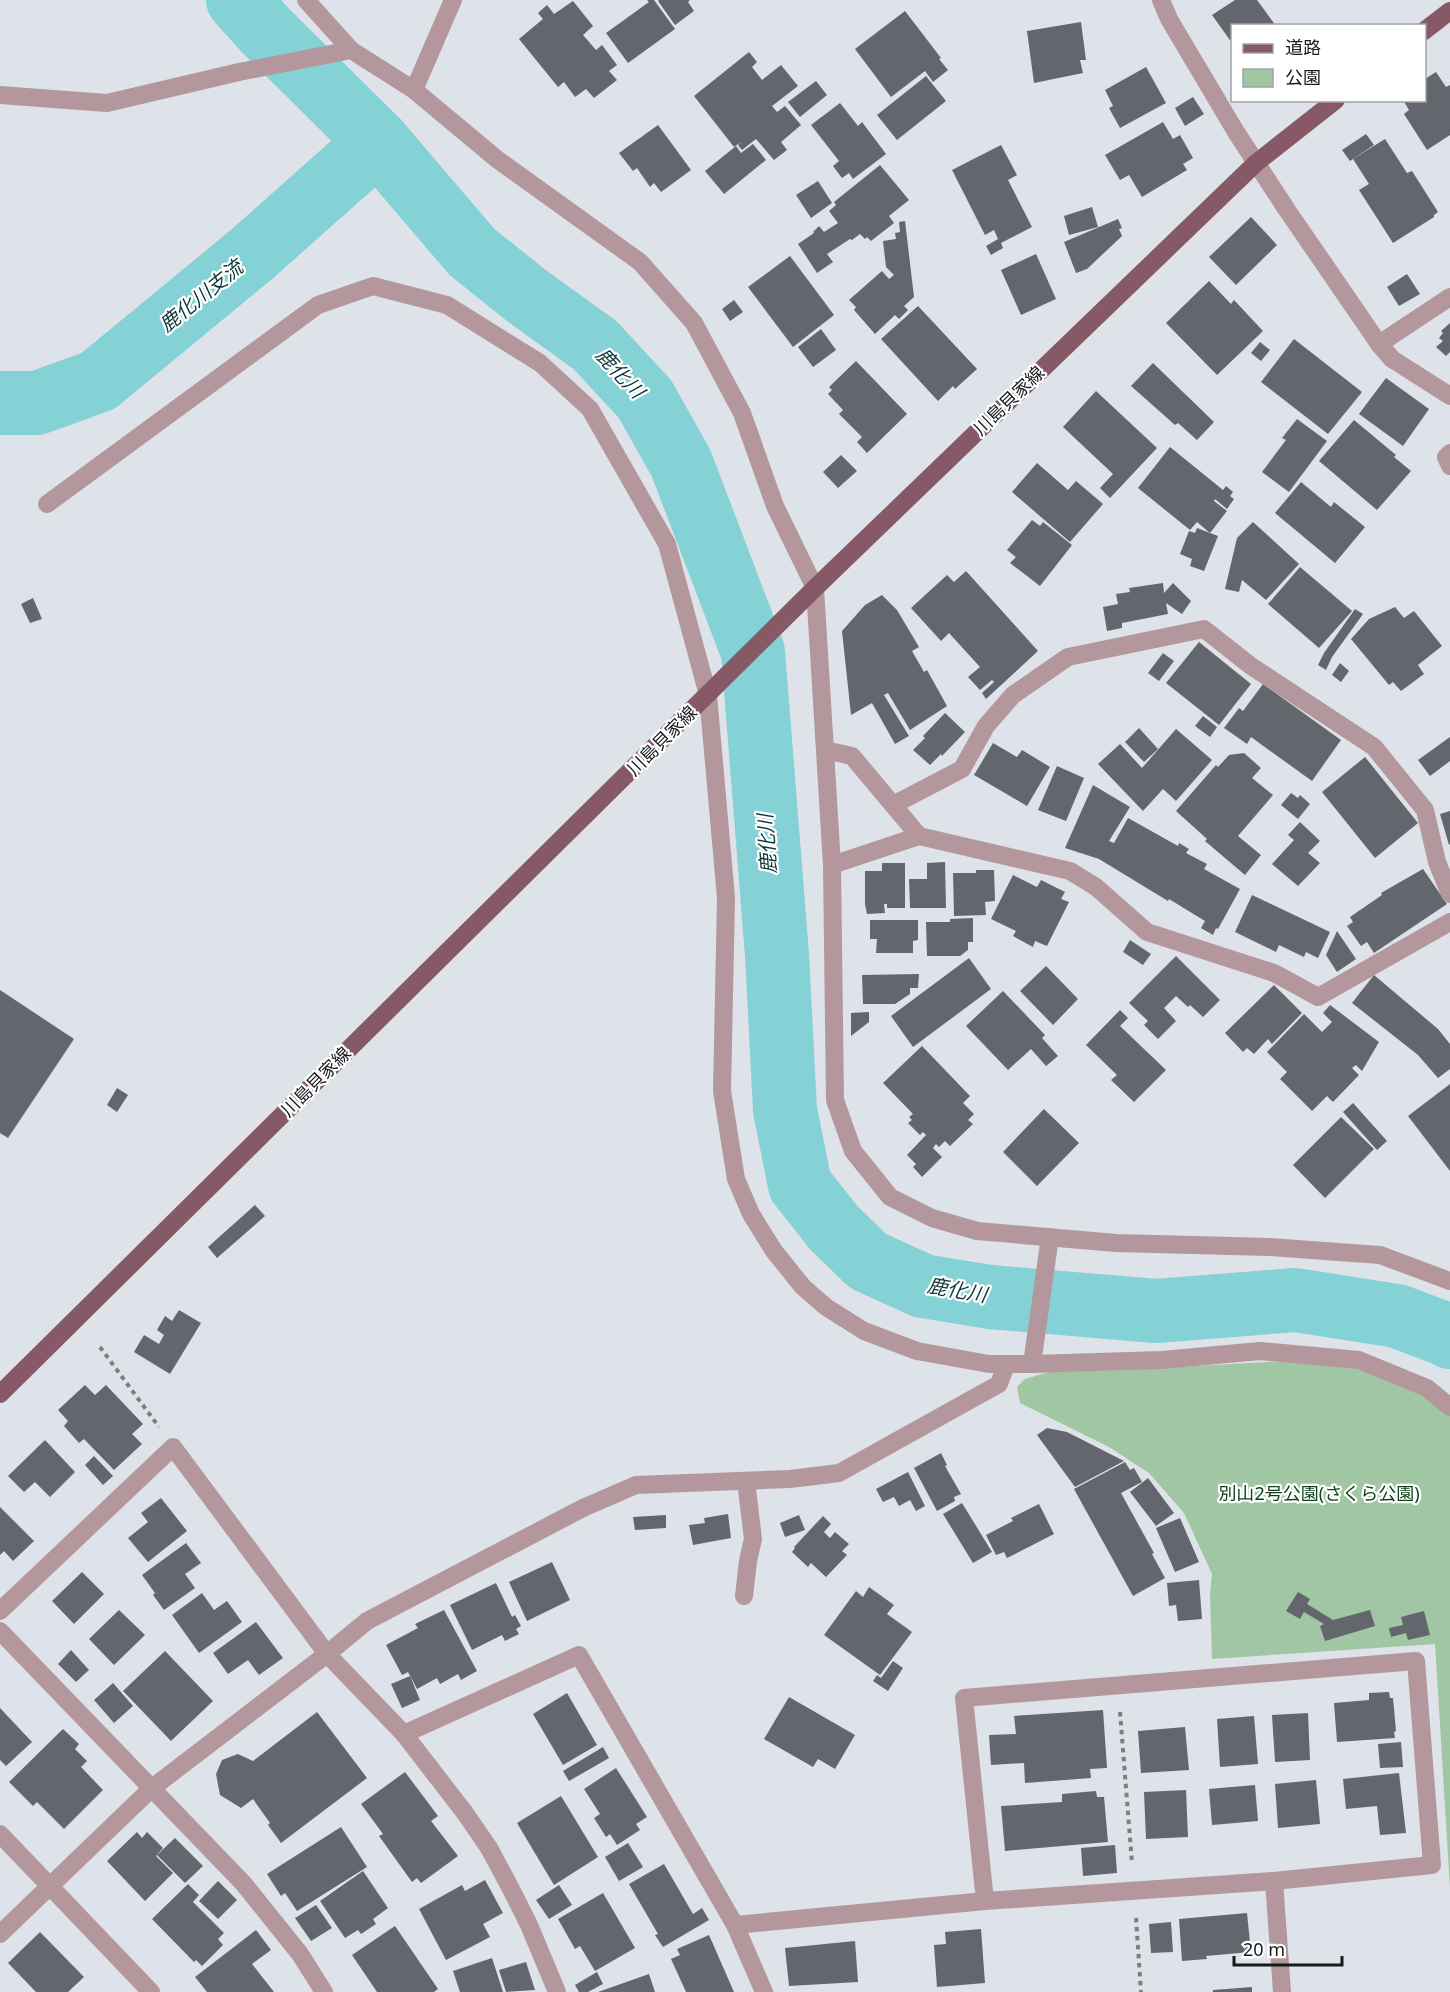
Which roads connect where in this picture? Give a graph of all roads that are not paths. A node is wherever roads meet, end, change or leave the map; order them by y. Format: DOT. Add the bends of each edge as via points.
graph roads {
  1 [pos="306,0"];
  2 [pos="453,0"];
  3 [pos="1161,0"];
  4 [pos="1450,11"];
  5 [pos="1426,30"];
  6 [pos="350,50"];
  7 [pos="414,90"];
  8 [pos="0,94"];
  9 [pos="1333,102"];
  10 [pos="1256,163"];
  11 [pos="1450,297"];
  12 [pos="1379,344"];
  13 [pos="1450,396"];
  14 [pos="1450,453"];
  15 [pos="1450,466"];
  16 [pos="47,504"];
  17 [pos="815,588"];
  18 [pos="708,695"];
  19 [pos="825,750"];
  20 [pos="893,805"];
  21 [pos="918,836"];
  22 [pos="832,865"];
  23 [pos="1450,894"];
  24 [pos="1450,922"];
  25 [pos="1050,1237"];
  26 [pos="1450,1281"];
  27 [pos="1033,1358"];
  28 [pos="1006,1365"];
  29 [pos="0,1394"];
  30 [pos="1450,1407"];
  31 [pos="746,1481"];
  32 [pos="744,1596"];
  33 [pos="0,1611"];
  34 [pos="0,1631"];
  35 [pos="327,1654"];
  36 [pos="404,1734"];
  37 [pos="152,1788"];
  38 [pos="0,1834"];
  39 [pos="1274,1881"];
  40 [pos="50,1885"];
  41 [pos="985,1901"];
  42 [pos="735,1925"];
  43 [pos="0,1934"];
  44 [pos="151,1992"];
  45 [pos="324,1992"];
  46 [pos="557,1992"];
  47 [pos="764,1992"];
  48 [pos="1282,1992"];
  1 -- 6 [label="street"];
  2 -- 7 [label="street"];
  3 -- 10 [label="street"];
  4 -- 5 [label="main road"];
  6 -- 7 [label="street"];
  6 -- 8 [label="street" via="107,103"];
  7 -- 17 [label="street" via="498,160 640,262 694,323 742,414 775,506"];
  9 -- 10 [label="main road, 川島貝家線"];
  10 -- 12 [label="street"];
  10 -- 17 [label="main road, 川島貝家線"];
  11 -- 12 [label="street"];
  12 -- 13 [label="street" via="1392,359"];
  14 -- 15 [label="street" via="1446,457"];
  16 -- 18 [label="street" via="318,305 373,286 447,305 540,363 590,409 667,544"];
  17 -- 18 [label="main road, 川島貝家線"];
  17 -- 19 [label="street"];
  18 -- 28 [label="street" via="726,898 722,1092 736,1179 751,1214 803,1287 864,1331 916,1351"];
  18 -- 29 [label="main road, 川島貝家線"];
  19 -- 20 [label="street" via="852,756"];
  19 -- 22 [label="street"];
  20 -- 21 [label="street"];
  20 -- 23 [label="street" via="962,769 986,726 1013,695 1068,657 1204,629 1251,666 1374,747 1425,810 1437,862"];
  21 -- 22 [label="street"];
  21 -- 24 [label="street" via="1070,871 1096,887 1147,932 1274,973 1318,997"];
  22 -- 25 [label="street" via="835,1100 853,1151 890,1197 932,1218 977,1231"];
  25 -- 26 [label="street" via="1380,1255"];
  25 -- 27 [label="street"];
  27 -- 28 [label="street"];
  27 -- 30 [label="street" via="1162,1360 1260,1351 1359,1360 1427,1388"];
  28 -- 31 [label="street" via="999,1384 839,1473"];
  31 -- 32 [label="street" via="753,1539"];
  31 -- 35 [label="street" via="636,1485 583,1508 367,1621"];
  33 -- 35 [label="street" via="173,1447"];
  34 -- 37 [label="street"];
  35 -- 36 [label="street"];
  35 -- 37 [label="street"];
  36 -- 42 [label="street" via="579,1655"];
  36 -- 46 [label="street" via="489,1848 529,1925"];
  37 -- 40 [label="street"];
  37 -- 45 [label="street" via="243,1883 300,1954"];
  38 -- 40 [label="street"];
  39 -- 41 [label="street"];
  39 -- 41 [label="street" via="1432,1865 1416,1661 964,1698"];
  39 -- 48 [label="street"];
  40 -- 43 [label="street"];
  40 -- 44 [label="street"];
  41 -- 42 [label="street"];
  42 -- 47 [label="street"];
}
